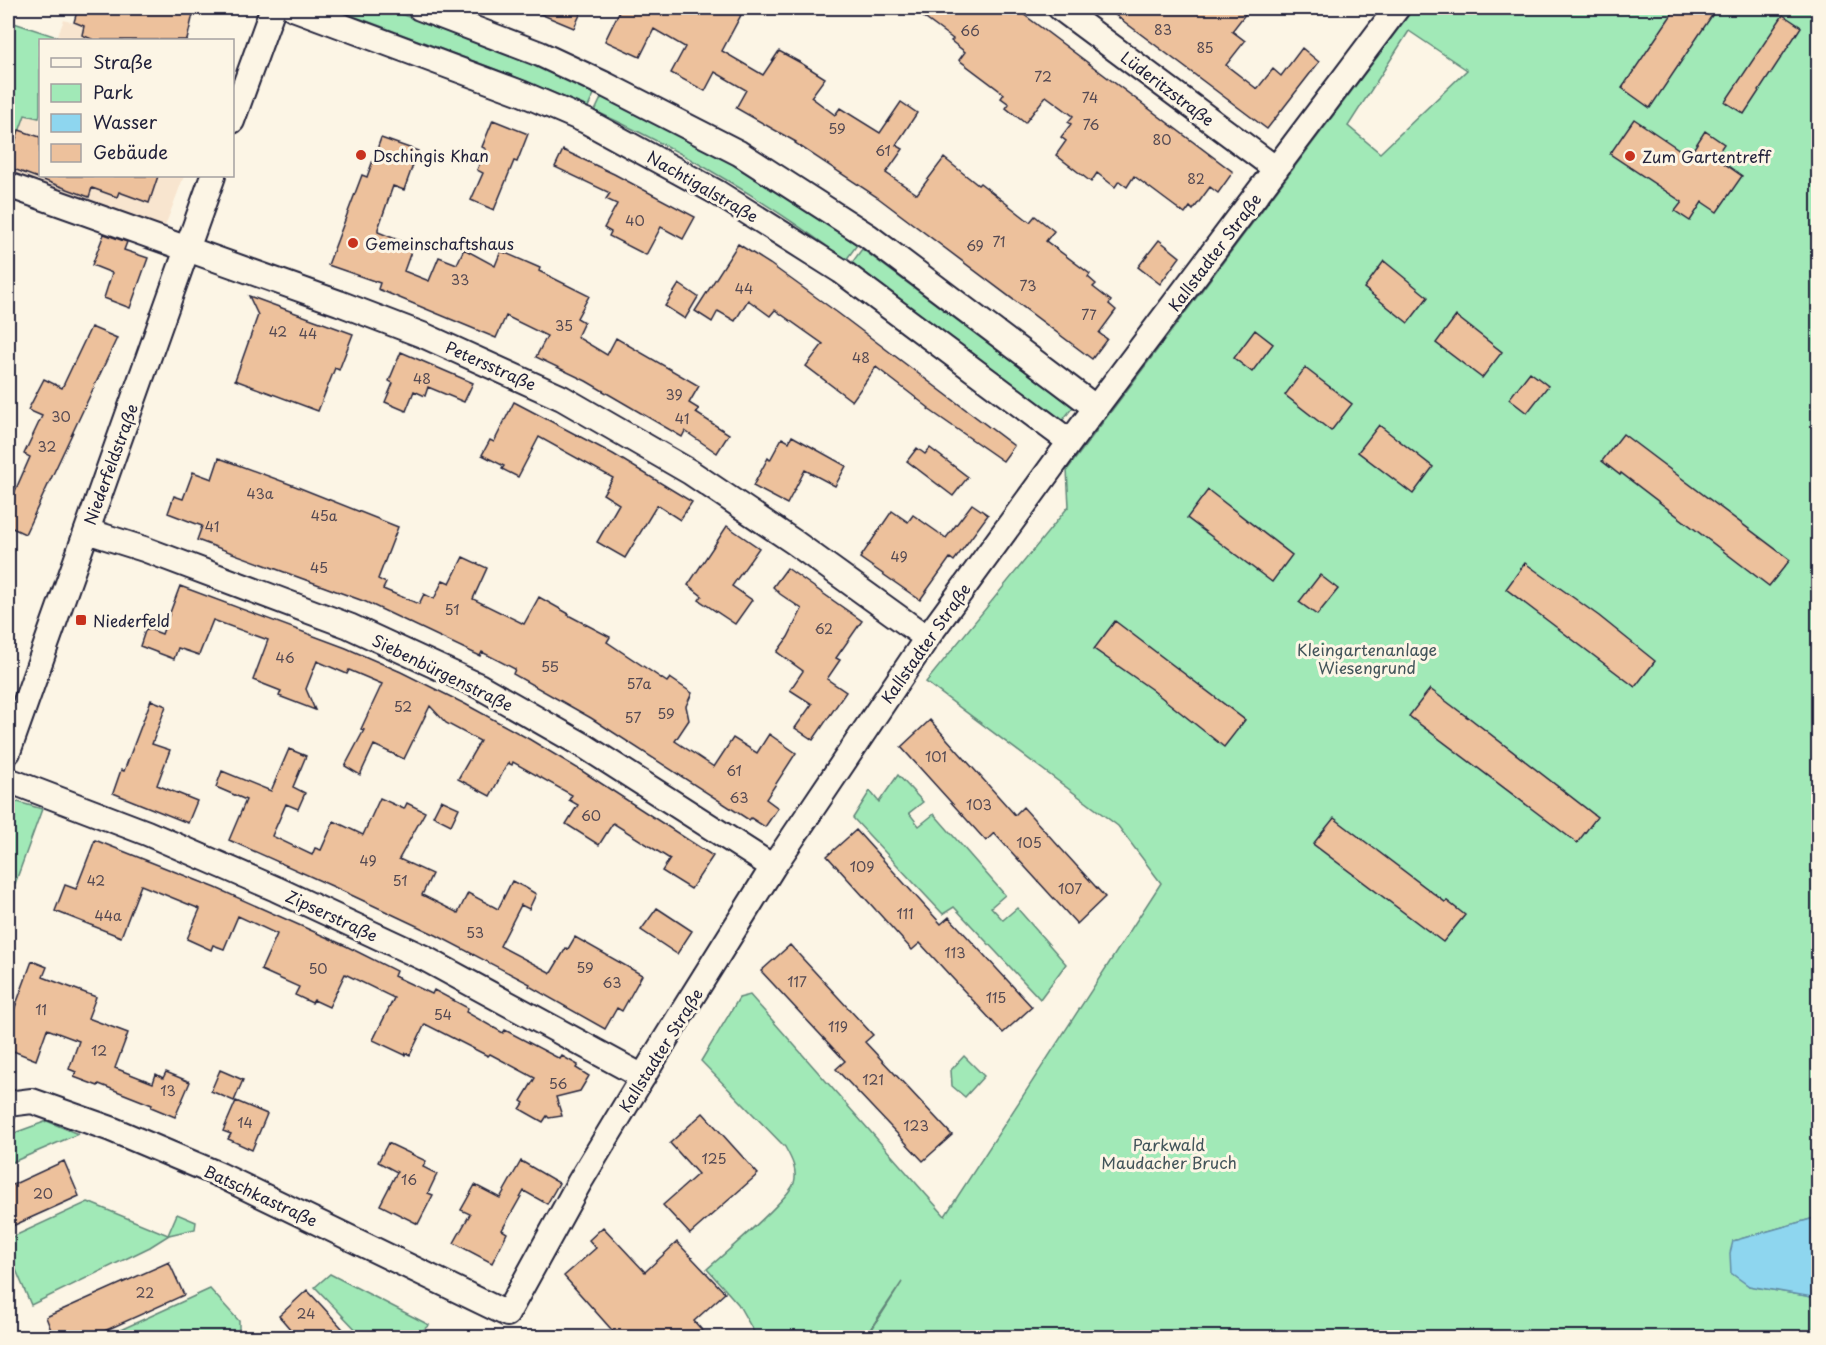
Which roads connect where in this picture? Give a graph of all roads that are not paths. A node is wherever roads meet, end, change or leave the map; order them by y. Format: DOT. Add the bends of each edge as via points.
graph roads {
  1 [pos="273,8"];
  2 [pos="293,8"];
  3 [pos="420,8"];
  4 [pos="1060,8"];
  5 [pos="1397,8"];
  6 [pos="234,115"];
  7 [pos="1276,170"];
  8 [pos="213,177"];
  9 [pos="8,185"];
  10 [pos="187,248"];
  11 [pos="1096,408"];
  12 [pos="1070,442"];
  13 [pos="87,531"];
  14 [pos="927,638"];
  15 [pos="8,752"];
  16 [pos="8,780"];
  17 [pos="773,867"];
  18 [pos="643,1077"];
  19 [pos="8,1104"];
  20 [pos="507,1314"];
  1 -- 6 [label="street"];
  2 -- 12 [label="street, Nachtigalstraße" via="521,93 586,122 716,192 841,271"];
  3 -- 11 [label="street" via="540,54 739,153 868,236"];
  4 -- 7 [label="street, Lüderitzstraße"];
  5 -- 7 [label="street, Kallstadter Straße"];
  7 -- 11 [label="street, Kallstadter Straße"];
  8 -- 10 [label="street, Niederfeldstraße"];
  9 -- 10 [label="street, Petersstraße"];
  10 -- 13 [label="street, Niederfeldstraße"];
  10 -- 14 [label="street, Petersstraße" via="425,336 562,398 690,472"];
  11 -- 12 [label="street, Kallstadter Straße"];
  12 -- 14 [label="street, Kallstadter Straße"];
  13 -- 15 [label="street, Niederfeldstraße"];
  13 -- 17 [label="street, Siebenbürgenstraße" via="349,626 479,686 586,747"];
  14 -- 17 [label="street, Kallstadter Straße"];
  16 -- 18 [label="street, Zipserstraße" via="147,833 318,908 424,958"];
  17 -- 18 [label="street, Kallstadter Straße"];
  18 -- 20 [label="street, Kallstadter Straße"];
  19 -- 20 [label="street, Batschkastraße" via="32,1101 211,1171"];
}
